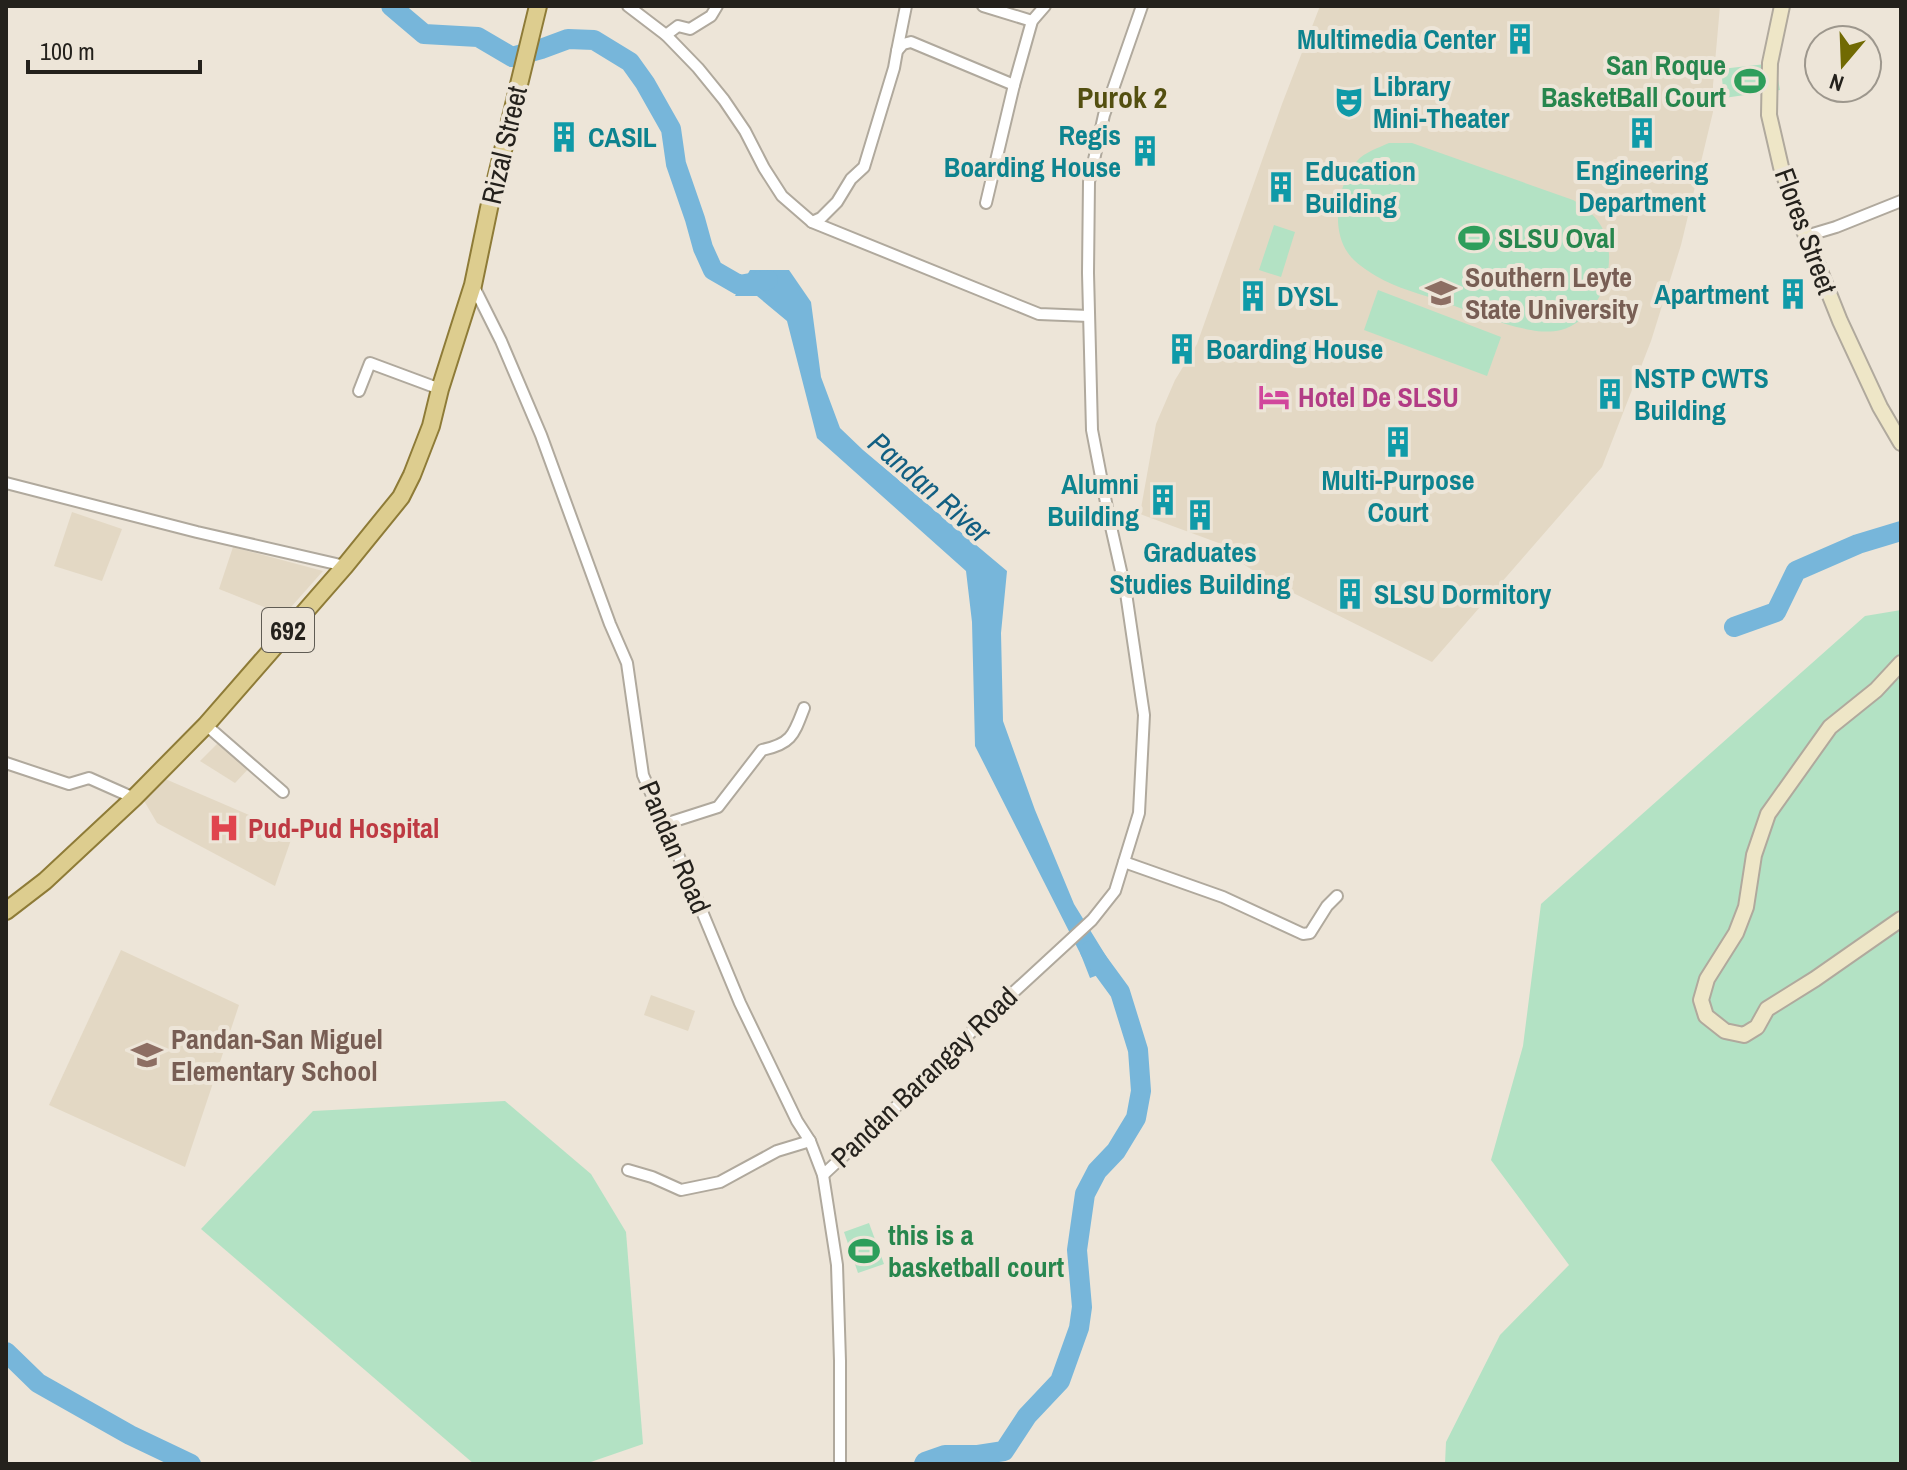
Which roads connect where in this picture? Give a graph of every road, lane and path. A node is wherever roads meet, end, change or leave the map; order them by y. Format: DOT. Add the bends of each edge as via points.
graph roads {
  1 [pos="538,6"];
  2 [pos="628,6"];
  3 [pos="717,6"];
  4 [pos="906,6"];
  5 [pos="983,6"];
  6 [pos="1045,6"];
  7 [pos="1142,6"];
  8 [pos="1782,6"];
  9 [pos="1032,21"];
  10 [pos="666,35"];
  11 [pos="897,51"];
  12 [pos="1014,85"];
  13 [pos="1901,201"];
  14 [pos="986,203"];
  15 [pos="812,222"];
  16 [pos="1806,236"];
  17 [pos="473,285"];
  18 [pos="1089,316"];
  19 [pos="440,389"];
  20 [pos="359,391"];
  21 [pos="1901,443"];
  22 [pos="6,483"];
  23 [pos="345,566"];
  24 [pos="1901,663"];
  25 [pos="804,708"];
  26 [pos="206,725"];
  27 [pos="6,763"];
  28 [pos="283,792"];
  29 [pos="134,798"];
  30 [pos="665,824"];
  31 [pos="1124,862"];
  32 [pos="1337,896"];
  33 [pos="6,911"];
  34 [pos="1901,919"];
  35 [pos="810,1141"];
  36 [pos="628,1170"];
  37 [pos="823,1175"];
  38 [pos="840,1464"];
  1 -- 17 [label="main road, Rizal Street / 692"];
  2 -- 10 [label="street"];
  3 -- 10 [label="street" via="690,29 678,26"];
  4 -- 11 [label="street"];
  5 -- 9 [label="street"];
  6 -- 9 [label="street"];
  7 -- 18 [label="street, Pandan Barangay Road" via="1104,115 1089,182"];
  8 -- 16 [label="street, Flores Street" via="1770,63 1769,115"];
  9 -- 12 [label="street"];
  10 -- 15 [label="street" via="724,100 782,196"];
  11 -- 12 [label="street" via="911,42"];
  11 -- 15 [label="street" via="864,167 837,202"];
  12 -- 14 [label="street"];
  13 -- 16 [label="street"];
  15 -- 18 [label="street" via="1039,314"];
  16 -- 21 [label="street, Flores Street" via="1840,321"];
  17 -- 19 [label="main road, 692"];
  17 -- 30 [label="street, Pandan Road" via="541,435 627,663 643,775"];
  18 -- 31 [label="street, Pandan Barangay Road" via="1092,430 1126,593 1144,715 1139,813"];
  19 -- 20 [label="street" via="370,363"];
  19 -- 23 [label="main road, 692" via="431,426 401,497"];
  22 -- 23 [label="street"];
  23 -- 26 [label="main road, 692"];
  24 -- 34 [label="street" via="1830,727 1768,814 1754,855 1746,907 1707,979 1701,1000 1706,1016 1725,1031 1744,1035 1757,1027 1767,1009"];
  25 -- 30 [label="street" via="794,734 781,746 762,750 718,807"];
  26 -- 28 [label="street"];
  26 -- 29 [label="main road, 692"];
  27 -- 29 [label="street" via="69,784 89,778"];
  29 -- 33 [label="main road, 692"];
  30 -- 35 [label="street, Pandan Road" via="740,1003"];
  31 -- 32 [label="street" via="1223,897 1303,934 1310,933"];
  31 -- 37 [label="street, Pandan Barangay Road" via="1115,891 1092,920"];
  35 -- 36 [label="street" via="777,1151 720,1182 681,1190"];
  35 -- 37 [label="street, Pandan Road"];
  37 -- 38 [label="street, Pandan Barangay Road" via="837,1265"];
}
